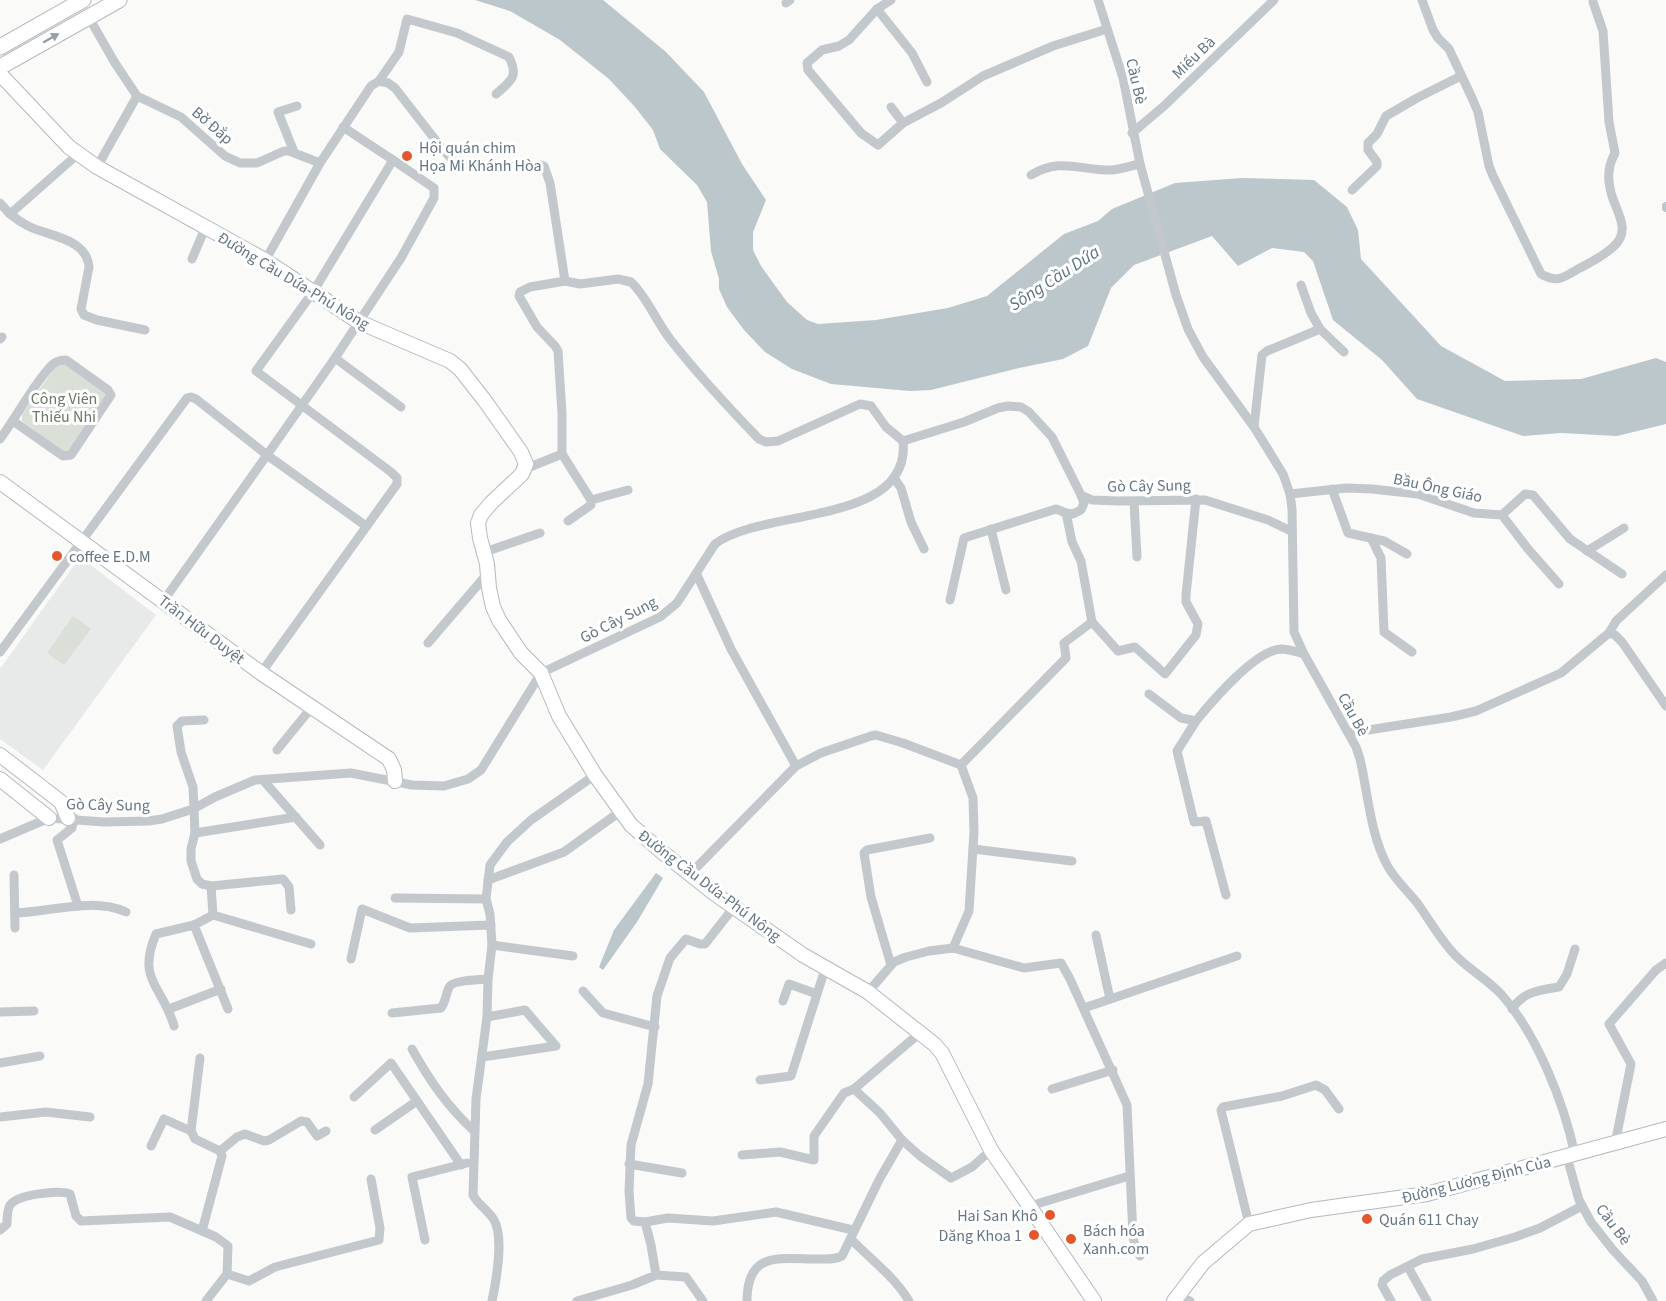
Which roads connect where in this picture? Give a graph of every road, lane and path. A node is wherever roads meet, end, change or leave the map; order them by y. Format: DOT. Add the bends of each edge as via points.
graph roads {
  1 [pos="83,0"];
  2 [pos="119,0"];
  3 [pos="891,0"];
  4 [pos="1098,0"];
  5 [pos="1274,0"];
  6 [pos="1422,0"];
  7 [pos="1593,2"];
  8 [pos="877,9"];
  9 [pos="88,16"];
  10 [pos="1107,29"];
  11 [pos="0,47"];
  12 [pos="0,67"];
  13 [pos="0,74"];
  14 [pos="1461,76"];
  15 [pos="379,81"];
  16 [pos="927,82"];
  17 [pos="496,94"];
  18 [pos="137,96"];
  19 [pos="297,106"];
  20 [pos="891,107"];
  21 [pos="903,123"];
  22 [pos="343,127"];
  23 [pos="1132,133"];
  24 [pos="294,152"];
  25 [pos="78,154"];
  26 [pos="393,160"];
  27 [pos="320,163"];
  28 [pos="97,167"];
  29 [pos="1140,167"];
  30 [pos="1031,175"];
  31 [pos="1352,190"];
  32 [pos="0,203"];
  33 [pos="10,214"];
  34 [pos="206,226"];
  35 [pos="192,259"];
  36 [pos="265,261"];
  37 [pos="565,281"];
  38 [pos="1301,285"];
  39 [pos="313,292"];
  40 [pos="359,322"];
  41 [pos="1320,329"];
  42 [pos="145,330"];
  43 [pos="1344,352"];
  44 [pos="335,358"];
  45 [pos="302,407"];
  46 [pos="401,407"];
  47 [pos="13,421"];
  48 [pos="1254,427"];
  49 [pos="0,438"];
  50 [pos="903,441"];
  51 [pos="562,454"];
  52 [pos="267,455"];
  53 [pos="525,469"];
  54 [pos="894,478"];
  55 [pos="0,482"];
  56 [pos="1332,489"];
  57 [pos="628,490"];
  58 [pos="1290,494"];
  59 [pos="1081,495"];
  60 [pos="1196,499"];
  61 [pos="591,500"];
  62 [pos="1134,502"];
  63 [pos="1066,513"];
  64 [pos="1502,515"];
  65 [pos="568,521"];
  66 [pos="366,526"];
  67 [pos="1624,528"];
  68 [pos="991,529"];
  69 [pos="1291,531"];
  70 [pos="540,533"];
  71 [pos="1371,538"];
  72 [pos="82,541"];
  73 [pos="924,549"];
  74 [pos="1587,551"];
  75 [pos="485,552"];
  76 [pos="1407,554"];
  77 [pos="1137,557"];
  78 [pos="488,573"];
  79 [pos="1622,574"];
  80 [pos="697,575"];
  81 [pos="1666,575"];
  82 [pos="1559,584"];
  83 [pos="1006,590"];
  84 [pos="164,600"];
  85 [pos="950,600"];
  86 [pos="1092,622"];
  87 [pos="1610,633"];
  88 [pos="428,643"];
  89 [pos="0,652"];
  90 [pos="1412,652"];
  91 [pos="1304,654"];
  92 [pos="261,673"];
  93 [pos="541,674"];
  94 [pos="1149,694"];
  95 [pos="1666,706"];
  96 [pos="312,707"];
  97 [pos="204,720"];
  98 [pos="1196,721"];
  99 [pos="1349,733"];
  100 [pos="277,750"];
  101 [pos="0,755"];
  102 [pos="961,765"];
  103 [pos="796,766"];
  104 [pos="22,772"];
  105 [pos="595,775"];
  106 [pos="263,780"];
  107 [pos="395,781"];
  108 [pos="5,783"];
  109 [pos="193,809"];
  110 [pos="621,811"];
  111 [pos="296,817"];
  112 [pos="49,818"];
  113 [pos="71,818"];
  114 [pos="195,833"];
  115 [pos="930,838"];
  116 [pos="0,839"];
  117 [pos="320,845"];
  118 [pos="973,849"];
  119 [pos="1072,861"];
  120 [pos="690,874"];
  121 [pos="14,875"];
  122 [pos="488,880"];
  123 [pos="211,886"];
  124 [pos="1226,895"];
  125 [pos="395,898"];
  126 [pos="486,899"];
  127 [pos="78,906"];
  128 [pos="734,907"];
  129 [pos="291,910"];
  130 [pos="126,912"];
  131 [pos="15,913"];
  132 [pos="213,915"];
  133 [pos="491,925"];
  134 [pos="194,926"];
  135 [pos="15,927"];
  136 [pos="1096,935"];
  137 [pos="311,944"];
  138 [pos="492,945"];
  139 [pos="953,948"];
  140 [pos="1575,949"];
  141 [pos="573,956"];
  142 [pos="1237,956"];
  143 [pos="351,959"];
  144 [pos="1666,963"];
  145 [pos="891,965"];
  146 [pos="825,969"];
  147 [pos="488,978"];
  148 [pos="221,989"];
  149 [pos="582,991"];
  150 [pos="868,992"];
  151 [pos="817,994"];
  152 [pos="1110,999"];
  153 [pos="783,1001"];
  154 [pos="1084,1008"];
  155 [pos="170,1009"];
  156 [pos="228,1009"];
  157 [pos="1512,1009"];
  158 [pos="0,1011"];
  159 [pos="34,1011"];
  160 [pos="392,1012"];
  161 [pos="487,1017"];
  162 [pos="174,1026"];
  163 [pos="654,1027"];
  164 [pos="921,1032"];
  165 [pos="411,1049"];
  166 [pos="40,1056"];
  167 [pos="482,1057"];
  168 [pos="200,1058"];
  169 [pos="0,1063"];
  170 [pos="1113,1070"];
  171 [pos="760,1080"];
  172 [pos="854,1089"];
  173 [pos="1052,1089"];
  174 [pos="354,1096"];
  175 [pos="417,1101"];
  176 [pos="1339,1109"];
  177 [pos="0,1117"];
  178 [pos="90,1117"];
  179 [pos="1666,1129"];
  180 [pos="375,1130"];
  181 [pos="191,1131"];
  182 [pos="326,1131"];
  183 [pos="474,1131"];
  184 [pos="902,1140"];
  185 [pos="1615,1144"];
  186 [pos="151,1146"];
  187 [pos="991,1150"];
  188 [pos="220,1151"];
  189 [pos="742,1155"];
  190 [pos="1571,1156"];
  191 [pos="473,1161"];
  192 [pos="629,1164"];
  193 [pos="461,1165"];
  194 [pos="682,1173"];
  195 [pos="1129,1176"];
  196 [pos="370,1179"];
  197 [pos="1030,1206"];
  198 [pos="1582,1206"];
  199 [pos="645,1222"];
  200 [pos="1249,1224"];
  201 [pos="0,1230"];
  202 [pos="202,1231"];
  203 [pos="852,1235"];
  204 [pos="424,1240"];
  205 [pos="1140,1256"];
  206 [pos="1408,1267"];
  207 [pos="227,1274"];
  208 [pos="656,1275"];
  209 [pos="1180,1300"];
  210 [pos="206,1301"];
  211 [pos="492,1301"];
  212 [pos="577,1301"];
  213 [pos="703,1301"];
  214 [pos="747,1301"];
  215 [pos="909,1301"];
  216 [pos="1094,1301"];
  217 [pos="1391,1301"];
  218 [pos="1426,1301"];
  219 [pos="1653,1301"];
  1 -- 11 [label="main road"];
  2 -- 9 [label="main road"];
  3 -- 8 [label="street"];
  4 -- 10 [label="street, Cầu Bè"];
  5 -- 23 [label="street, Miếu Bà"];
  6 -- 14 [label="street" via="1433,30 1449,49"];
  7 -- 14 [label="street" via="1603,31 1615,153 1610,164 1610,189 1623,227 1622,237 1614,247 1564,277 1553,280 1541,274 1493,176 1478,112"];
  8 -- 16 [label="street" via="912,53"];
  8 -- 21 [label="street" via="849,40 822,50 807,63 808,70 861,133 878,145"];
  12 -- 9 [label="main road, one-way"];
  9 -- 18 [label="street"];
  10 -- 21 [label="street" via="993,71"];
  10 -- 23 [label="street, Cầu Bè" via="1123,78"];
  13 -- 25 [label="street, Đường Cầu Dứa-Phú Nông"];
  14 -- 31 [label="street" via="1386,116 1368,143 1377,166"];
  15 -- 17 [label="street" via="399,52 406,19 457,33 509,57 515,68 512,80"];
  15 -- 22 [label="street"];
  15 -- 37 [label="street" via="395,88 456,163 487,168 544,166"];
  18 -- 24 [label="street, Bờ Đắp" via="181,117 232,161 257,163 284,151"];
  18 -- 28 [label="street"];
  19 -- 24 [label="street" via="278,112"];
  20 -- 21 [label="street"];
  22 -- 26 [label="street"];
  22 -- 27 [label="street"];
  23 -- 29 [label="street, Cầu Bè"];
  24 -- 27 [label="street"];
  25 -- 28 [label="street, Đường Cầu Dứa-Phú Nông"];
  25 -- 33 [label="street"];
  26 -- 39 [label="street"];
  26 -- 40 [label="street" via="434,188 434,198"];
  27 -- 36 [label="street"];
  28 -- 34 [label="street, Đường Cầu Dứa-Phú Nông"];
  29 -- 30 [label="street" via="1104,170 1055,165"];
  29 -- 48 [label="street, Cầu Bè" via="1176,295 1194,341"];
  32 -- 33 [label="street"];
  33 -- 42 [label="street" via="30,227 67,240 84,253 89,267 81,309 84,315"];
  34 -- 35 [label="street"];
  34 -- 36 [label="street, Đường Cầu Dứa-Phú Nông"];
  36 -- 39 [label="street, Đường Cầu Dứa-Phú Nông"];
  37 -- 50 [label="street" via="631,282 690,365 759,439 778,441 860,404 871,406"];
  37 -- 51 [label="street" via="530,288 519,296 537,327 558,351"];
  38 -- 41 [label="street"];
  39 -- 40 [label="street, Đường Cầu Dứa-Phú Nông"];
  39 -- 45 [label="street" via="256,371"];
  40 -- 44 [label="street"];
  40 -- 53 [label="street, Đường Cầu Dứa-Phú Nông" via="460,369 521,452"];
  41 -- 43 [label="street"];
  41 -- 48 [label="street" via="1262,355"];
  44 -- 45 [label="street"];
  44 -- 46 [label="street"];
  45 -- 52 [label="street"];
  45 -- 66 [label="street" via="396,478 397,484"];
  47 -- 47 [label="street" via="57,361 66,360 111,395 71,455 63,456"];
  47 -- 49 [label="street"];
  48 -- 58 [label="street, Cầu Bè" via="1278,463"];
  50 -- 54 [label="street" via="903,461"];
  50 -- 59 [label="street" via="998,408 1022,407 1052,437"];
  51 -- 53 [label="street"];
  51 -- 61 [label="street"];
  52 -- 66 [label="street"];
  52 -- 72 [label="street" via="196,399 187,398"];
  52 -- 84 [label="street"];
  53 -- 75 [label="street, Đường Cầu Dứa-Phú Nông" via="482,514 478,523"];
  54 -- 73 [label="street"];
  54 -- 80 [label="street, Gò Cây Sung" via="880,491 852,503 816,515 756,526 722,539"];
  55 -- 72 [label="street, Trần Hữu Duyệt"];
  56 -- 58 [label="street, Bầu Ông Giáo"];
  56 -- 64 [label="street, Bầu Ông Giáo" via="1405,492 1432,497 1474,513"];
  56 -- 71 [label="street" via="1348,533"];
  57 -- 61 [label="street"];
  58 -- 69 [label="street, Cầu Bè"];
  59 -- 62 [label="street, Gò Cây Sung" via="1092,500"];
  59 -- 63 [label="street" via="1081,510"];
  60 -- 62 [label="street, Gò Cây Sung"];
  60 -- 69 [label="street, Gò Cây Sung" via="1217,502"];
  60 -- 86 [label="street" via="1186,602 1199,629 1165,674 1135,647 1118,651"];
  61 -- 65 [label="street" via="591,505"];
  62 -- 77 [label="street"];
  63 -- 68 [label="street" via="1056,509"];
  63 -- 86 [label="street" via="1072,543 1081,561"];
  64 -- 74 [label="street, Bầu Ông Giáo" via="1525,494 1533,495 1570,539"];
  64 -- 82 [label="street, Bầu Ông Giáo"];
  66 -- 92 [label="street"];
  67 -- 74 [label="street"];
  68 -- 83 [label="street"];
  68 -- 85 [label="street" via="964,538"];
  69 -- 91 [label="street, Cầu Bè" via="1293,624"];
  70 -- 75 [label="street"];
  71 -- 76 [label="street"];
  71 -- 90 [label="street" via="1381,558 1384,632"];
  72 -- 84 [label="street, Trần Hữu Duyệt"];
  72 -- 89 [label="street"];
  74 -- 79 [label="street, Bầu Ông Giáo"];
  75 -- 78 [label="street, Đường Cầu Dứa-Phú Nông"];
  78 -- 88 [label="street"];
  78 -- 93 [label="street, Đường Cầu Dứa-Phú Nông" via="499,620"];
  80 -- 93 [label="street, Gò Cây Sung" via="677,603 660,617"];
  80 -- 103 [label="street" via="731,649"];
  81 -- 87 [label="street" via="1616,621"];
  84 -- 92 [label="street, Trần Hữu Duyệt"];
  86 -- 102 [label="street" via="1064,643 1066,658"];
  87 -- 95 [label="street" via="1622,642"];
  87 -- 99 [label="street" via="1562,673 1476,711"];
  91 -- 98 [label="street" via="1281,649 1256,660 1217,695"];
  91 -- 99 [label="street, Cầu Bè"];
  92 -- 96 [label="street, Trần Hữu Duyệt"];
  93 -- 105 [label="street, Đường Cầu Dứa-Phú Nông" via="564,726"];
  93 -- 107 [label="street, Gò Cây Sung" via="482,770 444,786"];
  94 -- 98 [label="street" via="1181,718"];
  96 -- 100 [label="street"];
  96 -- 107 [label="street, Trần Hữu Duyệt" via="388,759"];
  97 -- 109 [label="street" via="182,721 177,726 193,787"];
  98 -- 124 [label="street" via="1177,751 1194,822 1206,821"];
  99 -- 157 [label="street, Cầu Bè" via="1360,759 1376,833 1390,872 1455,955 1499,992"];
  101 -- 104 [label="street"];
  102 -- 103 [label="street" via="876,735"];
  102 -- 118 [label="street" via="973,798"];
  103 -- 120 [label="street"];
  104 -- 108 [label="street"];
  104 -- 113 [label="street" via="61,802"];
  105 -- 110 [label="street, Đường Cầu Dứa-Phú Nông"];
  105 -- 122 [label="street" via="507,842 490,865"];
  106 -- 107 [label="street, Gò Cây Sung" via="351,773"];
  106 -- 109 [label="street, Gò Cây Sung" via="243,784"];
  106 -- 111 [label="street"];
  108 -- 112 [label="street"];
  109 -- 113 [label="street, Gò Cây Sung" via="149,821"];
  109 -- 114 [label="street"];
  110 -- 120 [label="street, Đường Cầu Dứa-Phú Nông" via="631,825"];
  110 -- 122 [label="street" via="564,852"];
  111 -- 114 [label="street"];
  111 -- 117 [label="street"];
  112 -- 113 [label="street, Gò Cây Sung"];
  112 -- 116 [label="street, Gò Cây Sung"];
  113 -- 127 [label="street" via="72,828 57,840"];
  114 -- 123 [label="street" via="191,861 197,879 202,885"];
  115 -- 145 [label="street" via="864,853 871,897"];
  118 -- 119 [label="street"];
  118 -- 139 [label="street" via="969,910"];
  120 -- 128 [label="street, Đường Cầu Dứa-Phú Nông"];
  121 -- 131 [label="street"];
  122 -- 126 [label="street"];
  123 -- 129 [label="street" via="283,879 289,887"];
  123 -- 132 [label="street"];
  125 -- 126 [label="street"];
  126 -- 133 [label="street"];
  127 -- 130 [label="street" via="114,907"];
  127 -- 131 [label="street"];
  128 -- 146 [label="street, Đường Cầu Dứa-Phú Nông"];
  128 -- 163 [label="street" via="705,944 686,939 670,958 657,996"];
  131 -- 135 [label="street"];
  132 -- 134 [label="street"];
  132 -- 137 [label="street"];
  133 -- 138 [label="street"];
  133 -- 143 [label="street" via="410,928 362,909"];
  134 -- 148 [label="street"];
  134 -- 155 [label="street" via="156,934 150,949 148,964 153,985"];
  136 -- 152 [label="street"];
  138 -- 141 [label="street"];
  138 -- 147 [label="street"];
  139 -- 145 [label="street" via="916,954"];
  139 -- 154 [label="street" via="1024,968 1061,963"];
  140 -- 157 [label="street" via="1559,987 1535,990"];
  142 -- 152 [label="street"];
  144 -- 185 [label="street" via="1609,1024 1631,1064"];
  145 -- 150 [label="street"];
  146 -- 150 [label="street, Đường Cầu Dứa-Phú Nông"];
  146 -- 151 [label="street"];
  147 -- 160 [label="street" via="453,983 441,1008"];
  147 -- 161 [label="street"];
  148 -- 155 [label="street"];
  148 -- 156 [label="street"];
  149 -- 163 [label="street" via="603,1013"];
  150 -- 164 [label="street, Đường Cầu Dứa-Phú Nông"];
  151 -- 153 [label="street" via="789,984"];
  151 -- 171 [label="street" via="791,1076"];
  152 -- 154 [label="street"];
  154 -- 170 [label="street"];
  155 -- 162 [label="street"];
  157 -- 190 [label="street, Cầu Bè" via="1558,1093 1569,1124"];
  158 -- 159 [label="street"];
  161 -- 167 [label="street"];
  161 -- 167 [label="street" via="525,1010 556,1046"];
  163 -- 192 [label="street" via="648,1084"];
  164 -- 172 [label="street"];
  164 -- 187 [label="street, Đường Cầu Dứa-Phú Nông" via="942,1053"];
  165 -- 183 [label="street" via="452,1111"];
  166 -- 169 [label="street"];
  167 -- 183 [label="street"];
  168 -- 181 [label="street"];
  170 -- 173 [label="street"];
  170 -- 195 [label="street" via="1128,1105"];
  172 -- 184 [label="street"];
  172 -- 189 [label="street" via="844,1093 814,1136 814,1160 780,1152"];
  174 -- 175 [label="street" via="391,1062"];
  175 -- 180 [label="street"];
  175 -- 193 [label="street"];
  176 -- 200 [label="street" via="1326,1090 1316,1085 1223,1107"];
  177 -- 178 [label="street" via="46,1112"];
  179 -- 185 [label="street, Đường Lương Định Của"];
  181 -- 186 [label="street" via="164,1119"];
  181 -- 188 [label="street" via="195,1139"];
  182 -- 188 [label="street" via="317,1136 307,1122 301,1121 266,1141 241,1134"];
  183 -- 191 [label="street"];
  184 -- 187 [label="street" via="951,1178 972,1167"];
  184 -- 203 [label="street"];
  185 -- 190 [label="street, Đường Lương Định Của"];
  187 -- 197 [label="street, Đường Cầu Dứa-Phú Nông"];
  188 -- 202 [label="street" via="222,1156"];
  190 -- 198 [label="street, Cầu Bè"];
  190 -- 200 [label="street, Đường Lương Định Của" via="1427,1194 1311,1210"];
  191 -- 193 [label="street"];
  191 -- 211 [label="street" via="473,1195 495,1221 498,1234"];
  192 -- 194 [label="street"];
  192 -- 199 [label="street" via="630,1215 634,1221"];
  193 -- 204 [label="street" via="412,1177"];
  195 -- 197 [label="street"];
  195 -- 205 [label="street" via="1133,1236"];
  196 -- 207 [label="street" via="379,1240 275,1267 249,1281"];
  197 -- 216 [label="street, Đường Cầu Dứa-Phú Nông"];
  198 -- 206 [label="street" via="1515,1237 1422,1259"];
  198 -- 219 [label="street, Cầu Bè" via="1613,1250 1642,1281"];
  199 -- 203 [label="street" via="668,1218 713,1221 776,1212"];
  199 -- 208 [label="street"];
  200 -- 209 [label="street, Đường Lương Định Của" via="1203,1263"];
  201 -- 202 [label="street" via="7,1224 9,1208 15,1201 67,1192 81,1221 163,1216"];
  202 -- 207 [label="street" via="228,1245"];
  203 -- 214 [label="street" via="838,1258 783,1259 757,1265 749,1282"];
  203 -- 215 [label="street"];
  206 -- 217 [label="street" via="1383,1281"];
  206 -- 218 [label="street"];
  207 -- 210 [label="street"];
  208 -- 212 [label="street"];
  208 -- 213 [label="street" via="686,1277"];
}
